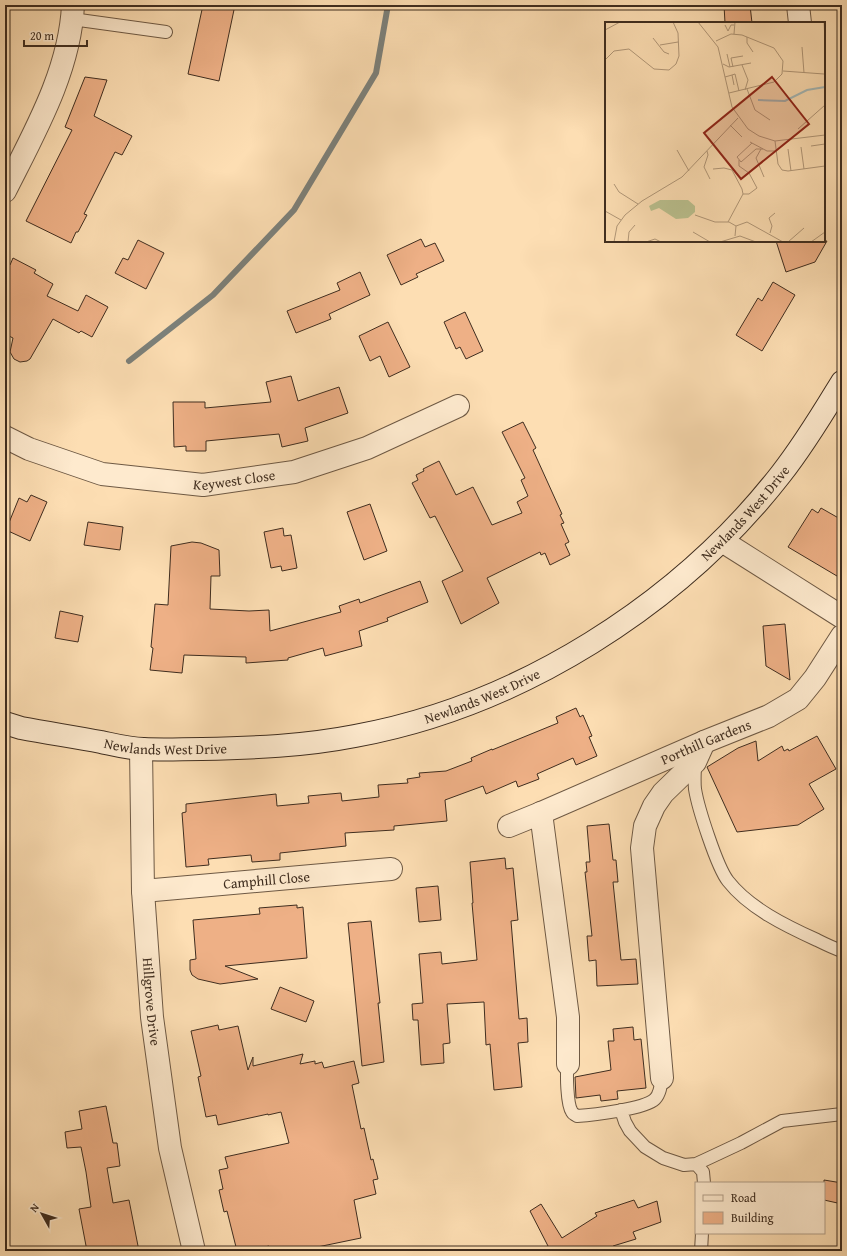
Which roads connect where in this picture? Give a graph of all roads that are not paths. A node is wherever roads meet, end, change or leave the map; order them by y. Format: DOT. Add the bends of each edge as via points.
graph roads {
  1 [pos="798,5"];
  2 [pos="72,12"];
  3 [pos="800,22"];
  4 [pos="166,32"];
  5 [pos="5,191"];
  6 [pos="842,382"];
  7 [pos="458,406"];
  8 [pos="5,437"];
  9 [pos="722,541"];
  10 [pos="842,617"];
  11 [pos="842,636"];
  12 [pos="5,723"];
  13 [pos="704,742"];
  14 [pos="142,749"];
  15 [pos="695,762"];
  16 [pos="541,813"];
  17 [pos="508,826"];
  18 [pos="391,869"];
  19 [pos="143,891"];
  20 [pos="842,951"];
  21 [pos="568,1064"];
  22 [pos="662,1078"];
  23 [pos="621,1110"];
  24 [pos="842,1114"];
  25 [pos="696,1164"];
  26 [pos="704,1182"];
  27 [pos="702,1234"];
  28 [pos="194,1251"];
  29 [pos="701,1251"];
  1 -- 3 [label="street"];
  2 -- 4 [label="lane" via="105,25"];
  2 -- 5 [label="street" via="64,58 52,94"];
  6 -- 9 [label="street, Newlands West Drive" via="781,474"];
  7 -- 8 [label="street, Keywest Close" via="367,448 294,472 203,485 102,474 29,449"];
  9 -- 10 [label="street"];
  9 -- 14 [label="street, Newlands West Drive" via="674,584 580,650 489,696 446,712 356,736 295,745"];
  11 -- 13 [label="street, Porthill Gardens" via="798,699 769,716"];
  12 -- 14 [label="street, Newlands West Drive"];
  13 -- 15 [label="street"];
  13 -- 16 [label="street, Porthill Gardens"];
  14 -- 19 [label="street, Hillgrove Drive"];
  15 -- 20 [label="lane" via="695,789 702,817 727,880 746,900 778,921"];
  15 -- 22 [label="street" via="663,792 654,806 645,826 642,848"];
  16 -- 17 [label="street, Porthill Gardens"];
  16 -- 21 [label="street" via="568,1017"];
  18 -- 19 [label="street, Camphill Close"];
  19 -- 28 [label="street, Hillgrove Drive" via="152,1017 170,1148"];
  21 -- 23 [label="lane" via="566,1073 572,1113 577,1116"];
  22 -- 23 [label="lane" via="655,1099"];
  23 -- 25 [label="lane" via="624,1122 645,1147 663,1158 684,1165"];
  24 -- 25 [label="lane" via="782,1121"];
  25 -- 26 [label="lane" via="703,1172"];
  27 -- 29 [label="lane"];
}
